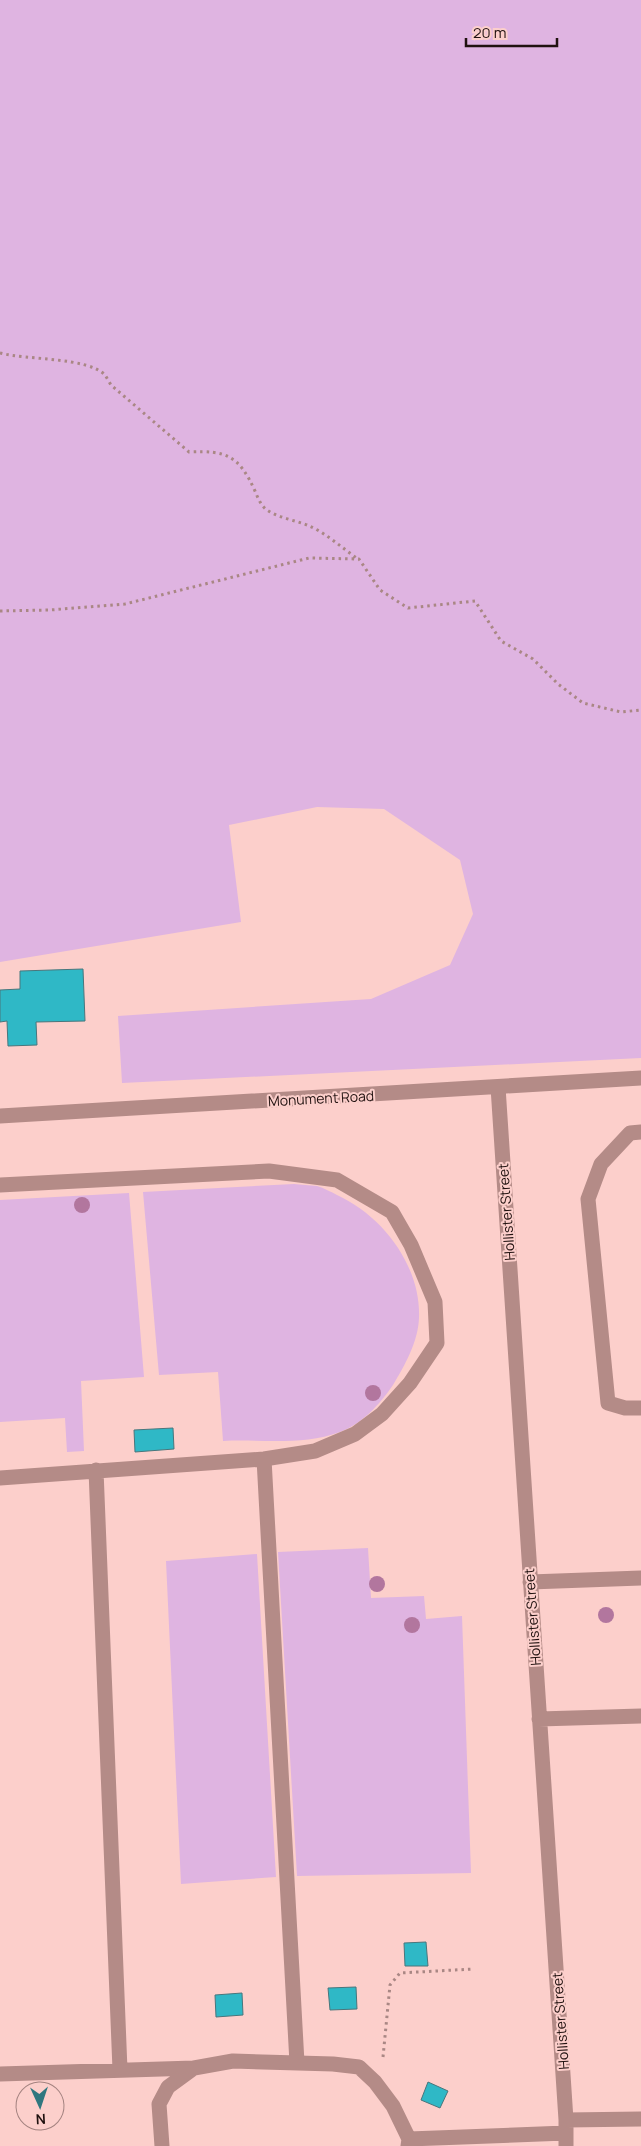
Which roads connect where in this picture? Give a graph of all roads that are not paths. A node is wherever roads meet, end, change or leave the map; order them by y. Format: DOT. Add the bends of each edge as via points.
graph roads {
  1 [pos="641,1078"];
  2 [pos="498,1087"];
  3 [pos="0,1116"];
  4 [pos="641,1132"];
  5 [pos="0,1185"];
  6 [pos="641,1408"];
  7 [pos="264,1459"];
  8 [pos="96,1470"];
  9 [pos="0,1478"];
  10 [pos="641,1578"];
  11 [pos="530,1582"];
  12 [pos="641,1716"];
  13 [pos="540,1719"];
  14 [pos="297,2063"];
  15 [pos="194,2068"];
  16 [pos="120,2070"];
  17 [pos="0,2074"];
  18 [pos="641,2119"];
  19 [pos="566,2133"];
  20 [pos="408,2143"];
  21 [pos="162,2146"];
  1 -- 2 [label="street, Monument Road"];
  2 -- 3 [label="street, Monument Road"];
  2 -- 11 [label="street, Hollister Street"];
  4 -- 6 [label="street" via="630,1133 602,1164 588,1199 608,1402 625,1408"];
  5 -- 7 [label="street" via="269,1171 337,1180 392,1212 411,1245 435,1302 437,1344 410,1383 382,1414 355,1434 315,1451"];
  7 -- 8 [label="street"];
  7 -- 14 [label="street"];
  8 -- 9 [label="street"];
  8 -- 16 [label="street"];
  10 -- 11 [label="street"];
  11 -- 13 [label="street, Hollister Street"];
  12 -- 13 [label="street"];
  13 -- 19 [label="street, Hollister Street"];
  14 -- 15 [label="street" via="233,2061"];
  14 -- 20 [label="street" via="360,2067 393,2106"];
  15 -- 16 [label="street"];
  15 -- 21 [label="street" via="168,2087 159,2104"];
  16 -- 17 [label="street"];
  18 -- 19 [label="street"];
  19 -- 20 [label="street"];
}
